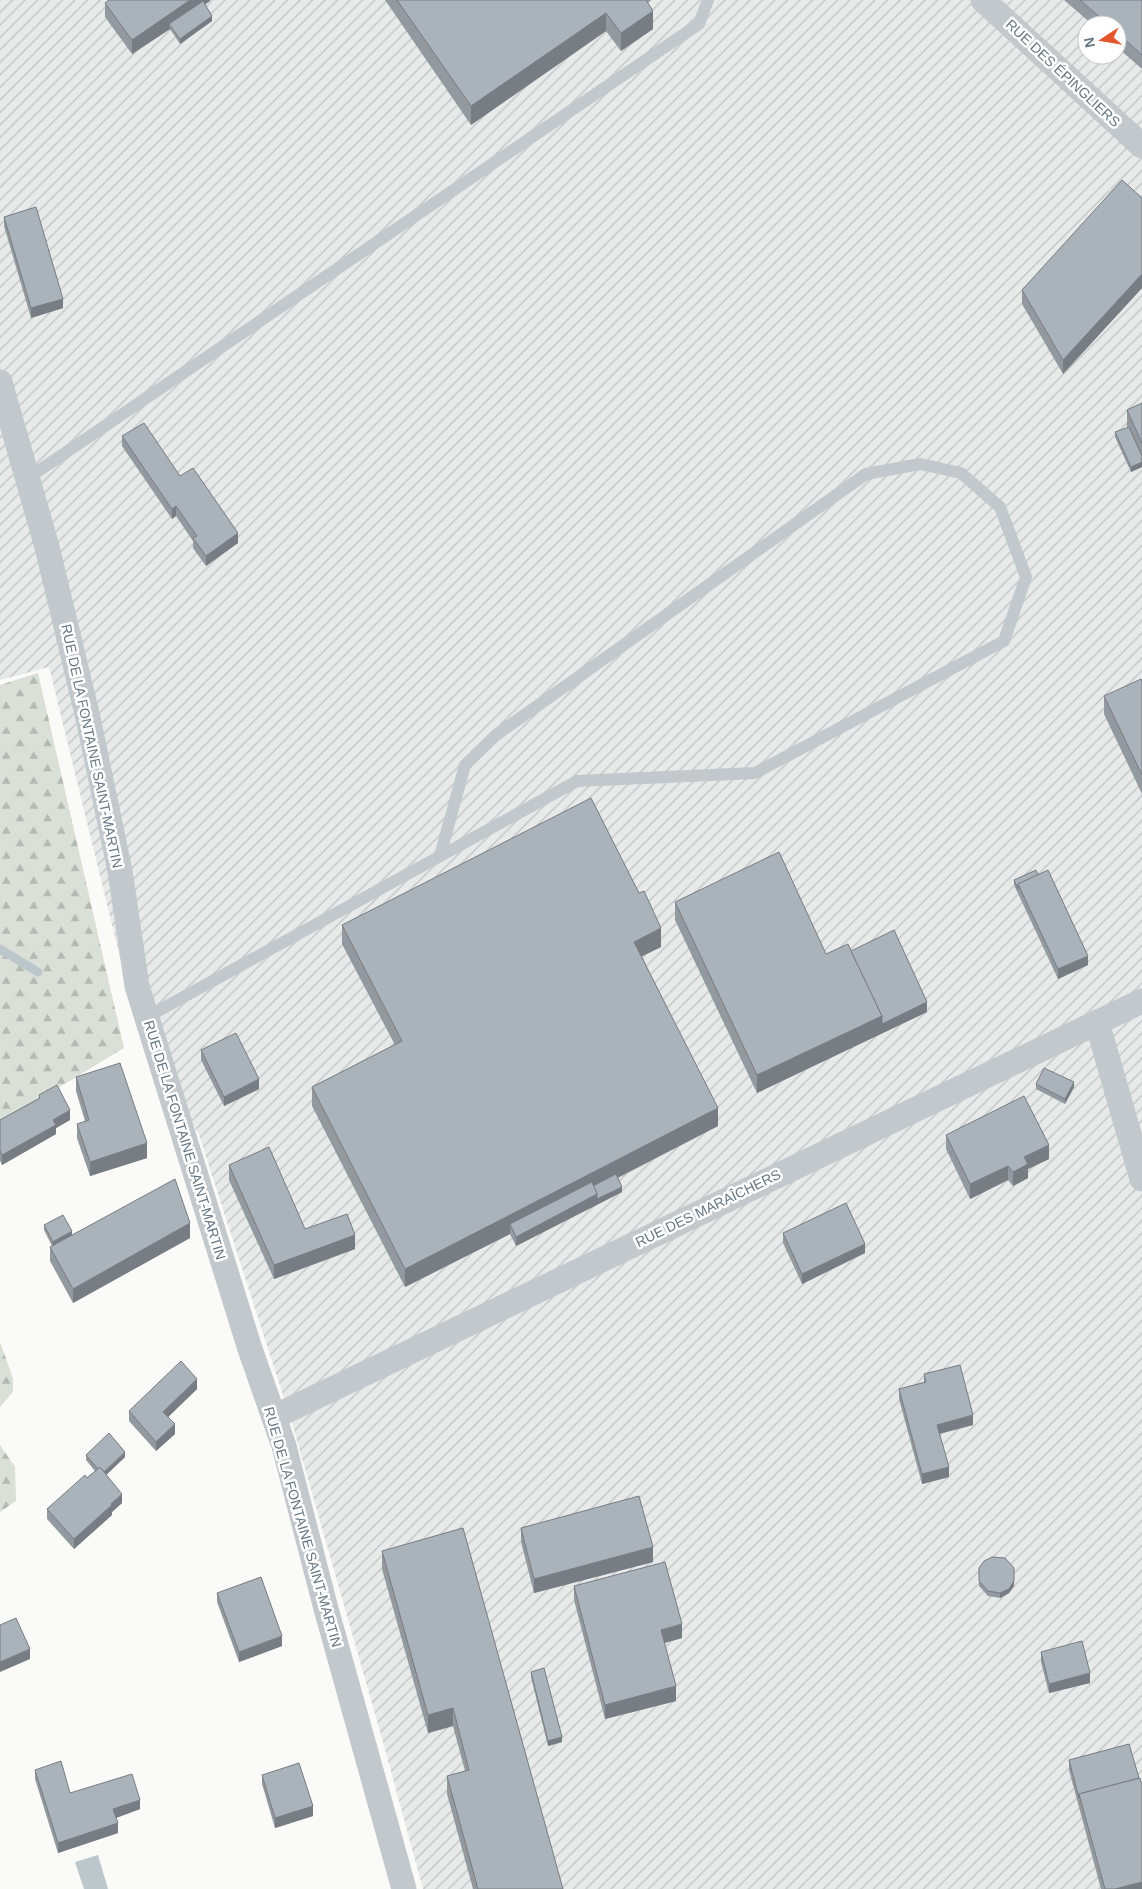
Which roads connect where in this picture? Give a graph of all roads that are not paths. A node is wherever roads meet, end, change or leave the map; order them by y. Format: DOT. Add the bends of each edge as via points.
graph roads {
  1 [pos="708,0"];
  2 [pos="983,0"];
  3 [pos="1142,146"];
  4 [pos="0,382"];
  5 [pos="28,478"];
  6 [pos="440,856"];
  7 [pos="1142,1001"];
  8 [pos="147,1017"];
  9 [pos="1097,1022"];
  10 [pos="1142,1179"];
  11 [pos="274,1416"];
  12 [pos="404,1889"];
  1 -- 5 [label="lane" via="699,24"];
  2 -- 3 [label="street, RUE DES ÉPINGLIERS"];
  4 -- 5 [label="street, RUE DE LA FONTAINE SAINT-MARTIN"];
  5 -- 8 [label="street, RUE DE LA FONTAINE SAINT-MARTIN" via="88,718 120,871 137,986"];
  6 -- 6 [label="lane" via="577,781 755,773 1004,641 1026,577 1000,507 961,473 920,464 866,474 496,735 465,764"];
  6 -- 8 [label="lane"];
  7 -- 9 [label="street, RUE DES MARAÎCHERS"];
  8 -- 11 [label="street, RUE DE LA FONTAINE SAINT-MARTIN" via="250,1349"];
  9 -- 10 [label="street"];
  9 -- 11 [label="street, RUE DES MARAÎCHERS"];
  11 -- 12 [label="street, RUE DE LA FONTAINE SAINT-MARTIN"];
}
